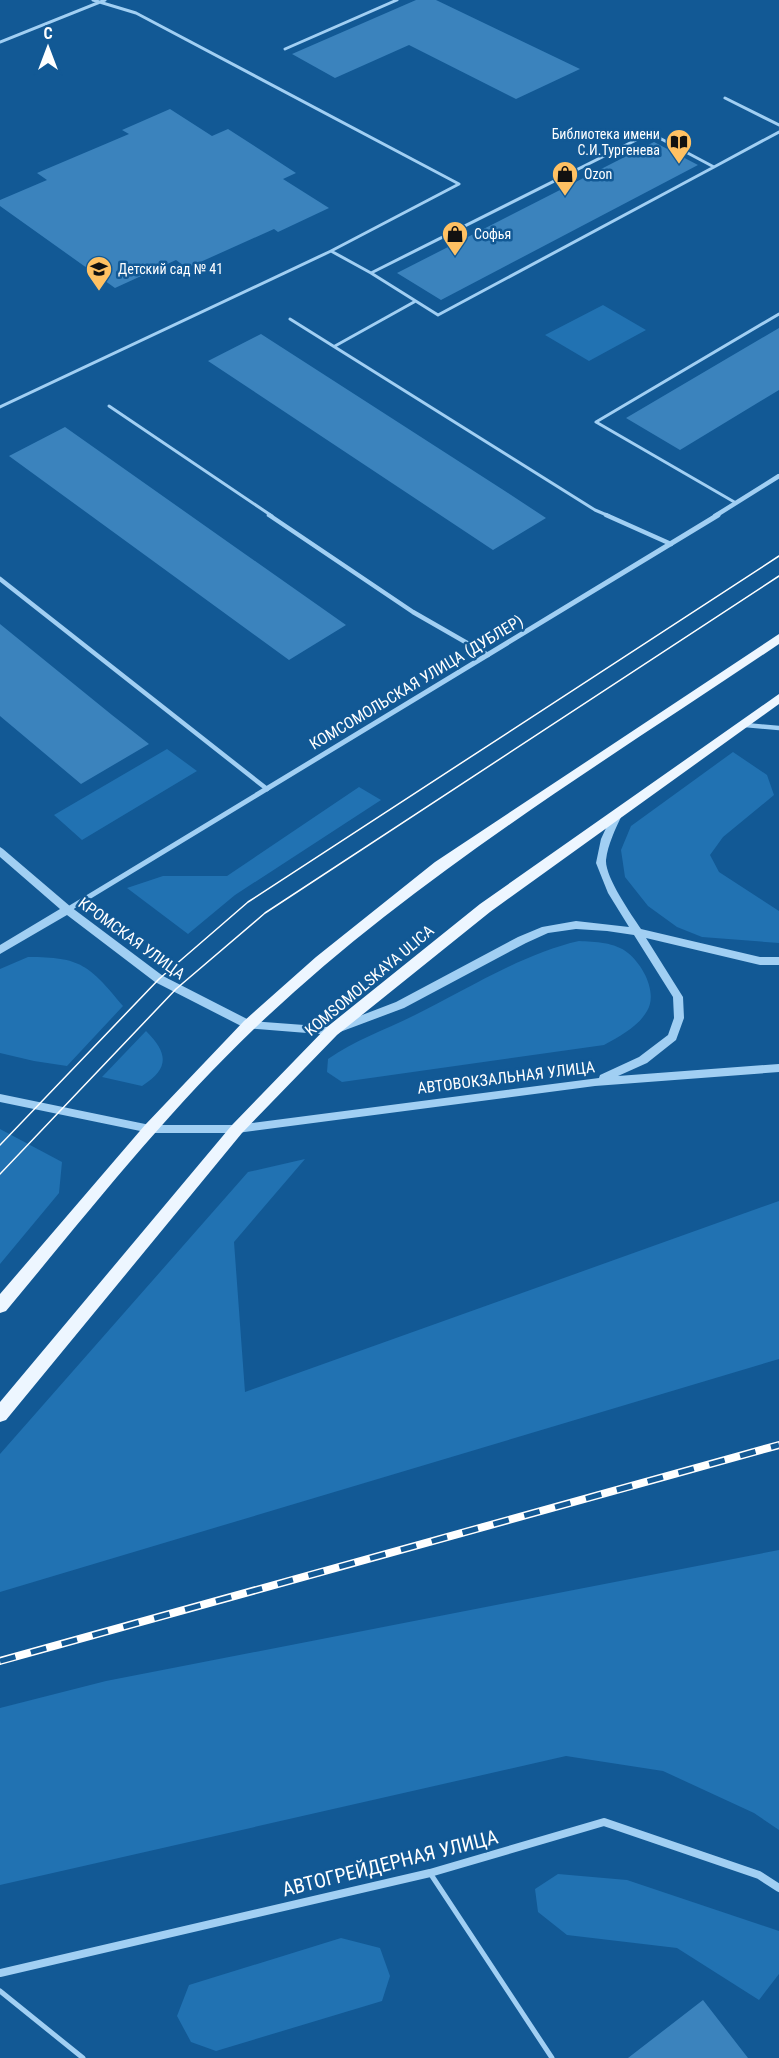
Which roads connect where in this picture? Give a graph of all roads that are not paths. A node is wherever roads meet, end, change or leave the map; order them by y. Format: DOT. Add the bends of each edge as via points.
graph roads {
  1 [pos="93,0"];
  2 [pos="105,0"];
  3 [pos="397,0"];
  4 [pos="100,2"];
  5 [pos="0,42"];
  6 [pos="285,49"];
  7 [pos="725,98"];
  8 [pos="779,125"];
  9 [pos="779,132"];
  10 [pos="714,167"];
  11 [pos="331,251"];
  12 [pos="371,273"];
  13 [pos="414,302"];
  14 [pos="779,314"];
  15 [pos="290,319"];
  16 [pos="335,346"];
  17 [pos="109,406"];
  18 [pos="0,407"];
  19 [pos="779,476"];
  20 [pos="736,503"];
  21 [pos="671,544"];
  22 [pos="0,579"];
  23 [pos="779,638"];
  24 [pos="488,655"];
  25 [pos="779,698"];
  26 [pos="742,724"];
  27 [pos="779,728"];
  28 [pos="267,789"];
  29 [pos="617,815"];
  30 [pos="0,851"];
  31 [pos="67,910"];
  32 [pos="638,932"];
  33 [pos="0,950"];
  34 [pos="779,962"];
  35 [pos="249,1025"];
  36 [pos="332,1031"];
  37 [pos="779,1068"];
  38 [pos="595,1082"];
  39 [pos="0,1098"];
  40 [pos="150,1128"];
  41 [pos="237,1129"];
  42 [pos="0,1306"];
  43 [pos="0,1415"];
  44 [pos="430,1873"];
  45 [pos="779,1888"];
  46 [pos="0,1973"];
  47 [pos="0,1991"];
  48 [pos="83,2058"];
  49 [pos="552,2058"];
  1 -- 4 [label="lane"];
  2 -- 4 [label="lane"];
  3 -- 6 [label="lane"];
  4 -- 5 [label="lane"];
  4 -- 11 [label="lane" via="136,13 459,184"];
  7 -- 8 [label="lane"];
  9 -- 10 [label="lane"];
  10 -- 12 [label="lane" via="650,133"];
  10 -- 13 [label="lane" via="438,315"];
  11 -- 12 [label="lane"];
  11 -- 18 [label="lane"];
  12 -- 13 [label="lane"];
  13 -- 16 [label="lane"];
  14 -- 20 [label="lane" via="596,422"];
  15 -- 16 [label="lane"];
  16 -- 21 [label="lane" via="595,510"];
  17 -- 24 [label="lane" via="413,612"];
  19 -- 20 [label="street, КОМСОМОЛЬСКАЯ УЛИЦА (ДУБЛЕР)"];
  20 -- 21 [label="street, КОМСОМОЛЬСКАЯ УЛИЦА (ДУБЛЕР)"];
  21 -- 24 [label="street, КОМСОМОЛЬСКАЯ УЛИЦА (ДУБЛЕР)"];
  22 -- 28 [label="lane"];
  23 -- 35 [label="main road" via="440,866"];
  24 -- 28 [label="street, КОМСОМОЛЬСКАЯ УЛИЦА (ДУБЛЕР)"];
  25 -- 26 [label="main road, KOMSOMOLSKAYA ULICA"];
  26 -- 27 [label="lane"];
  26 -- 29 [label="main road, KOMSOMOLSKAYA ULICA"];
  28 -- 31 [label="street, КОМСОМОЛЬСКАЯ УЛИЦА (ДУБЛЕР)"];
  29 -- 32 [label="street" via="606,839 602,863 613,893"];
  29 -- 36 [label="main road, KOMSOMOLSKAYA ULICA" via="485,908"];
  30 -- 31 [label="street, КРОМСКАЯ УЛИЦА"];
  31 -- 33 [label="street"];
  31 -- 35 [label="street, КРОМСКАЯ УЛИЦА" via="159,979"];
  32 -- 34 [label="street" via="760,962"];
  32 -- 36 [label="street" via="576,925 546,930 400,1005"];
  32 -- 38 [label="street" via="678,997 679,1018 672,1037 643,1060"];
  35 -- 36 [label="street, КРОМСКАЯ УЛИЦА"];
  35 -- 40 [label="main road"];
  36 -- 41 [label="main road, KOMSOMOLSKAYA ULICA"];
  37 -- 38 [label="street, АВТОВОКЗАЛЬНАЯ УЛИЦА"];
  38 -- 41 [label="street, АВТОВОКЗАЛЬНАЯ УЛИЦА"];
  39 -- 40 [label="street, АВТОВОКЗАЛЬНАЯ УЛИЦА"];
  40 -- 41 [label="street, АВТОВОКЗАЛЬНАЯ УЛИЦА"];
  40 -- 42 [label="main road"];
  41 -- 43 [label="main road, KOMSOMOLSKAYA ULICA"];
  44 -- 45 [label="street, АВТОГРЕЙДЕРНАЯ УЛИЦА" via="604,1822 759,1875"];
  44 -- 46 [label="street, АВТОГРЕЙДЕРНАЯ УЛИЦА"];
  44 -- 49 [label="lane"];
  47 -- 48 [label="lane"];
}
